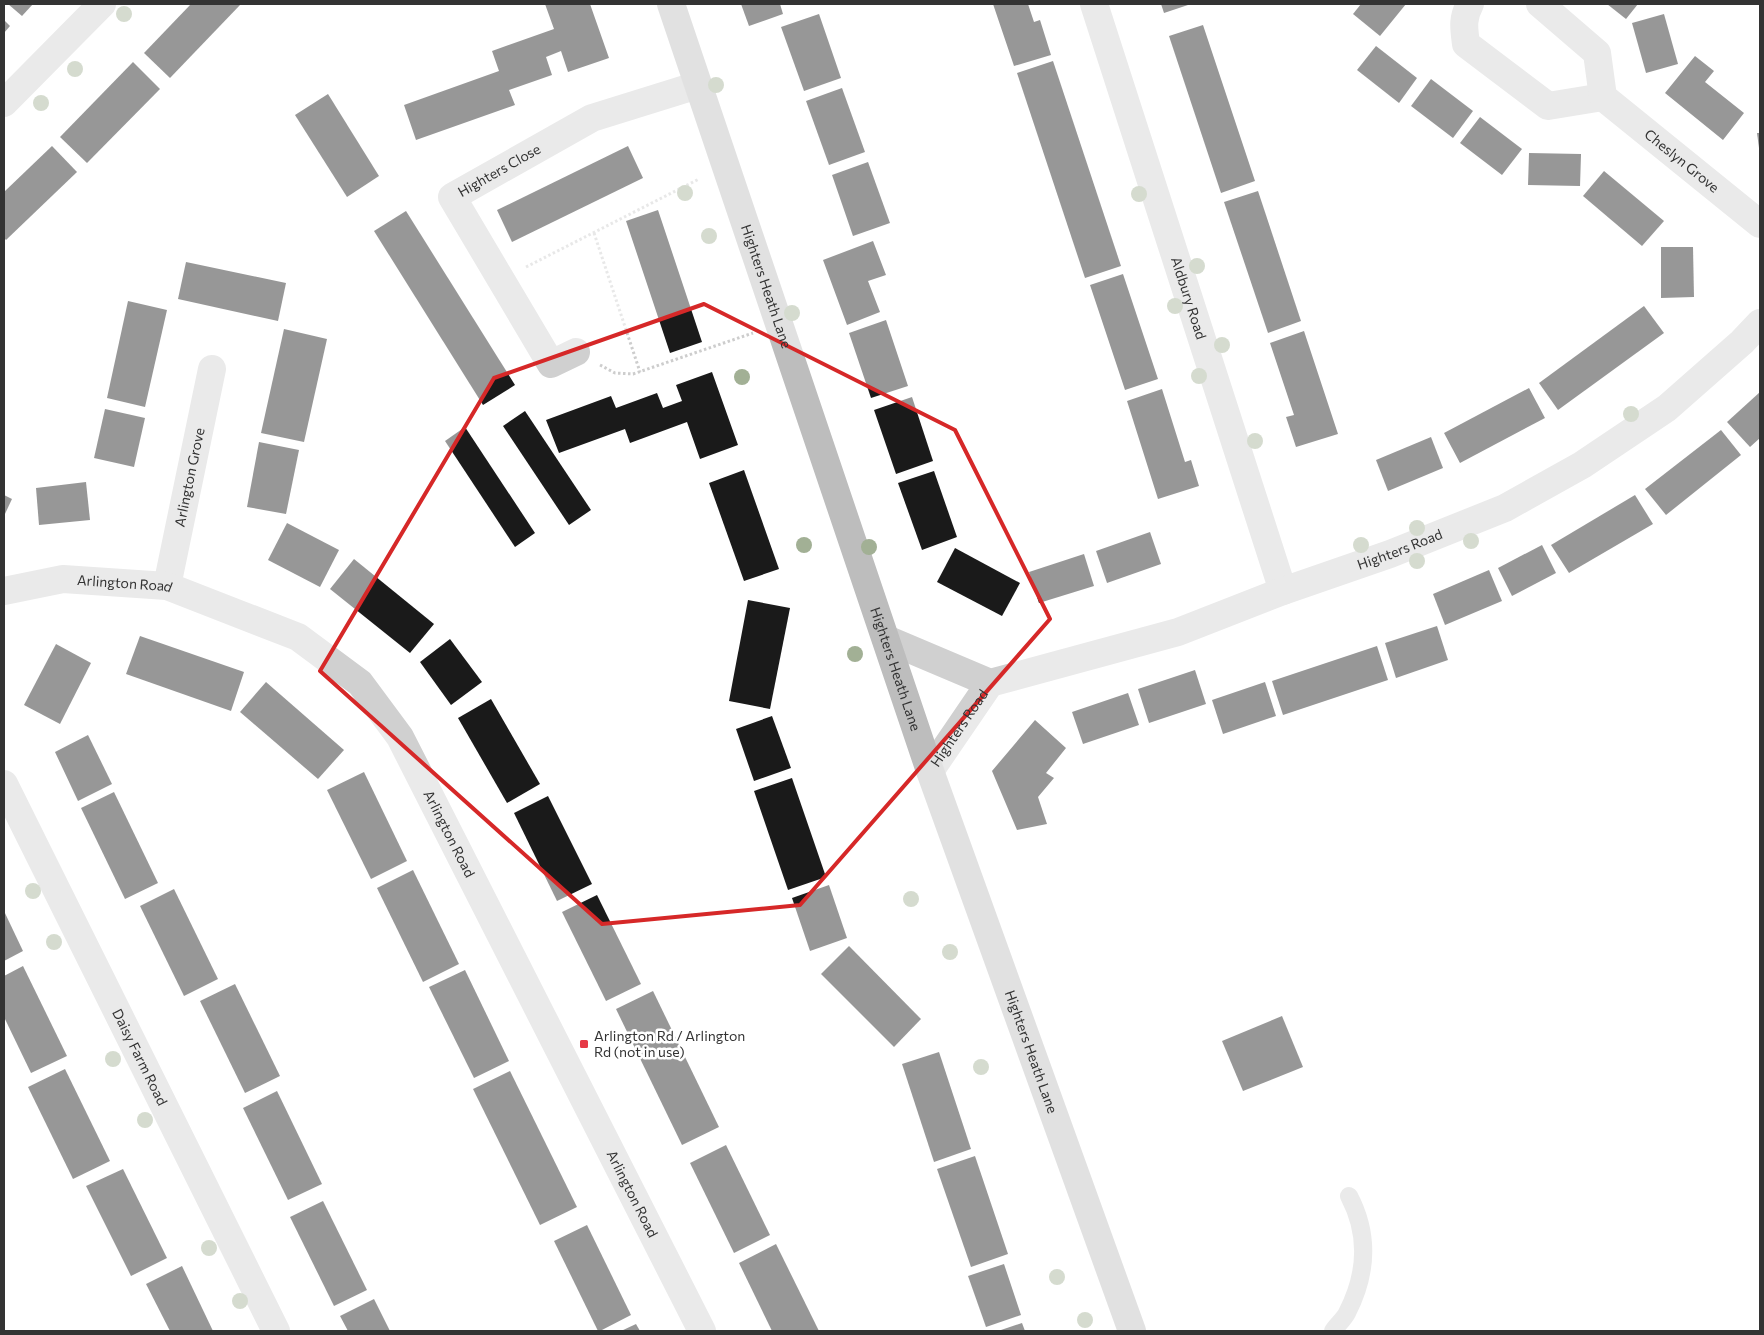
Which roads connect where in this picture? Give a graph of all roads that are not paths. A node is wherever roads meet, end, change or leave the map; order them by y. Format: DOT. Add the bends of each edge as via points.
graph roads {
  1 [pos="102,4"];
  2 [pos="671,4"];
  3 [pos="1094,4"];
  4 [pos="1470,4"];
  5 [pos="1540,4"];
  6 [pos="698,85"];
  7 [pos="1603,97"];
  8 [pos="4,103"];
  9 [pos="1760,224"];
  10 [pos="1760,323"];
  11 [pos="576,352"];
  12 [pos="212,369"];
  13 [pos="167,586"];
  14 [pos="4,591"];
  15 [pos="1283,591"];
  16 [pos="886,639"];
  17 [pos="990,684"];
  18 [pos="930,771"];
  19 [pos="4,784"];
  20 [pos="1349,1196"];
  21 [pos="276,1331"];
  22 [pos="702,1331"];
  23 [pos="1132,1331"];
  24 [pos="1333,1331"];
  1 -- 8 [label="street"];
  2 -- 6 [label="street, Highters Heath Lane"];
  3 -- 15 [label="street, Aldbury Road"];
  4 -- 7 [label="street" via="1465,14 1466,44 1548,106"];
  5 -- 7 [label="street" via="1597,53"];
  6 -- 11 [label="street, Highters Close" via="592,118 452,197 551,364"];
  6 -- 16 [label="street, Highters Heath Lane"];
  7 -- 9 [label="street, Cheslyn Grove"];
  10 -- 15 [label="street, Highters Road" via="1667,408 1582,465 1505,508 1390,554"];
  12 -- 13 [label="street, Arlington Grove"];
  13 -- 14 [label="street, Arlington Road" via="63,579"];
  13 -- 22 [label="street, Arlington Road" via="298,638 360,683 400,737"];
  15 -- 17 [label="street, Highters Road" via="1178,632"];
  16 -- 17 [label="street, Highters Road"];
  16 -- 18 [label="street, Highters Heath Lane"];
  17 -- 18 [label="street, Highters Road"];
  18 -- 23 [label="street, Highters Heath Lane"];
  19 -- 21 [label="street, Daisy Farm Road"];
  20 -- 24 [label="lane" via="1363,1233 1364,1266 1347,1314"];
}
